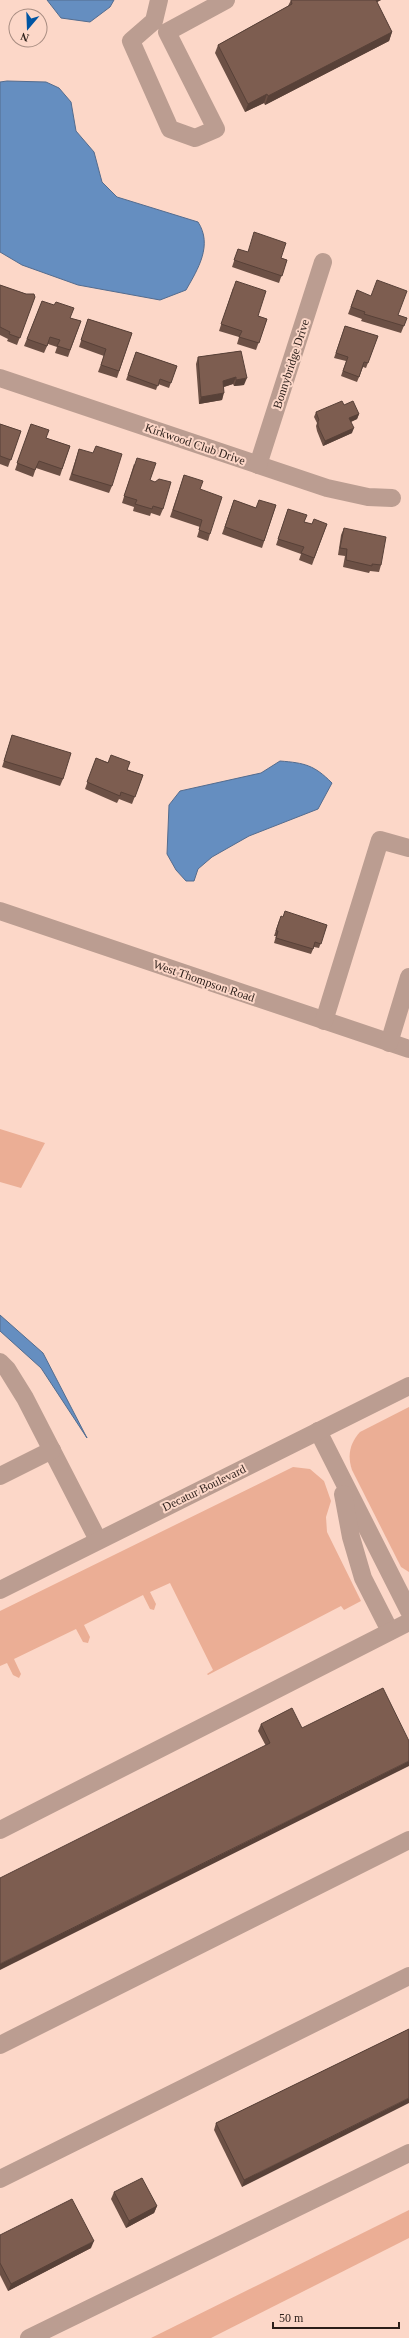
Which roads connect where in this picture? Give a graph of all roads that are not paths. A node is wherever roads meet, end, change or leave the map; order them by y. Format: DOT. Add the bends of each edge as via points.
graph roads {
  1 [pos="159,0"];
  2 [pos="226,0"];
  3 [pos="324,262"];
  4 [pos="0,378"];
  5 [pos="258,465"];
  6 [pos="392,498"];
  7 [pos="409,848"];
  8 [pos="0,911"];
  9 [pos="409,977"];
  10 [pos="406,998"];
  11 [pos="324,1021"];
  12 [pos="389,1043"];
  13 [pos="409,1049"];
  14 [pos="0,1362"];
  15 [pos="409,1386"];
  16 [pos="318,1431"];
  17 [pos="52,1450"];
  18 [pos="340,1475"];
  19 [pos="0,1476"];
  20 [pos="98,1540"];
  21 [pos="0,1590"];
  22 [pos="409,1611"];
  23 [pos="409,1622"];
  24 [pos="390,1631"];
  25 [pos="0,1830"];
  26 [pos="409,1840"];
  27 [pos="409,1976"];
  28 [pos="0,2045"];
  29 [pos="409,2153"];
  30 [pos="0,2179"];
  31 [pos="29,2338"];
  1 -- 2 [label="street" via="154,21 131,41 170,130 196,138 216,129 167,32"];
  3 -- 5 [label="street, Bonnybridge Drive"];
  4 -- 5 [label="street, Kirkwood Club Drive"];
  5 -- 6 [label="street, Kirkwood Club Drive" via="353,494"];
  7 -- 11 [label="street" via="380,840"];
  8 -- 11 [label="street, West Thompson Road"];
  9 -- 10 [label="street"];
  10 -- 12 [label="street"];
  11 -- 12 [label="street, West Thompson Road"];
  12 -- 13 [label="street, West Thompson Road"];
  14 -- 17 [label="street" via="25,1398"];
  15 -- 16 [label="street, Decatur Boulevard"];
  16 -- 18 [label="street"];
  16 -- 20 [label="street, Decatur Boulevard"];
  17 -- 19 [label="street"];
  17 -- 20 [label="street"];
  18 -- 22 [label="street"];
  18 -- 24 [label="street" via="350,1537 363,1578"];
  20 -- 21 [label="street, Decatur Boulevard"];
  23 -- 24 [label="street"];
  24 -- 25 [label="street"];
  26 -- 28 [label="street"];
  27 -- 30 [label="street"];
  29 -- 31 [label="street"];
}
